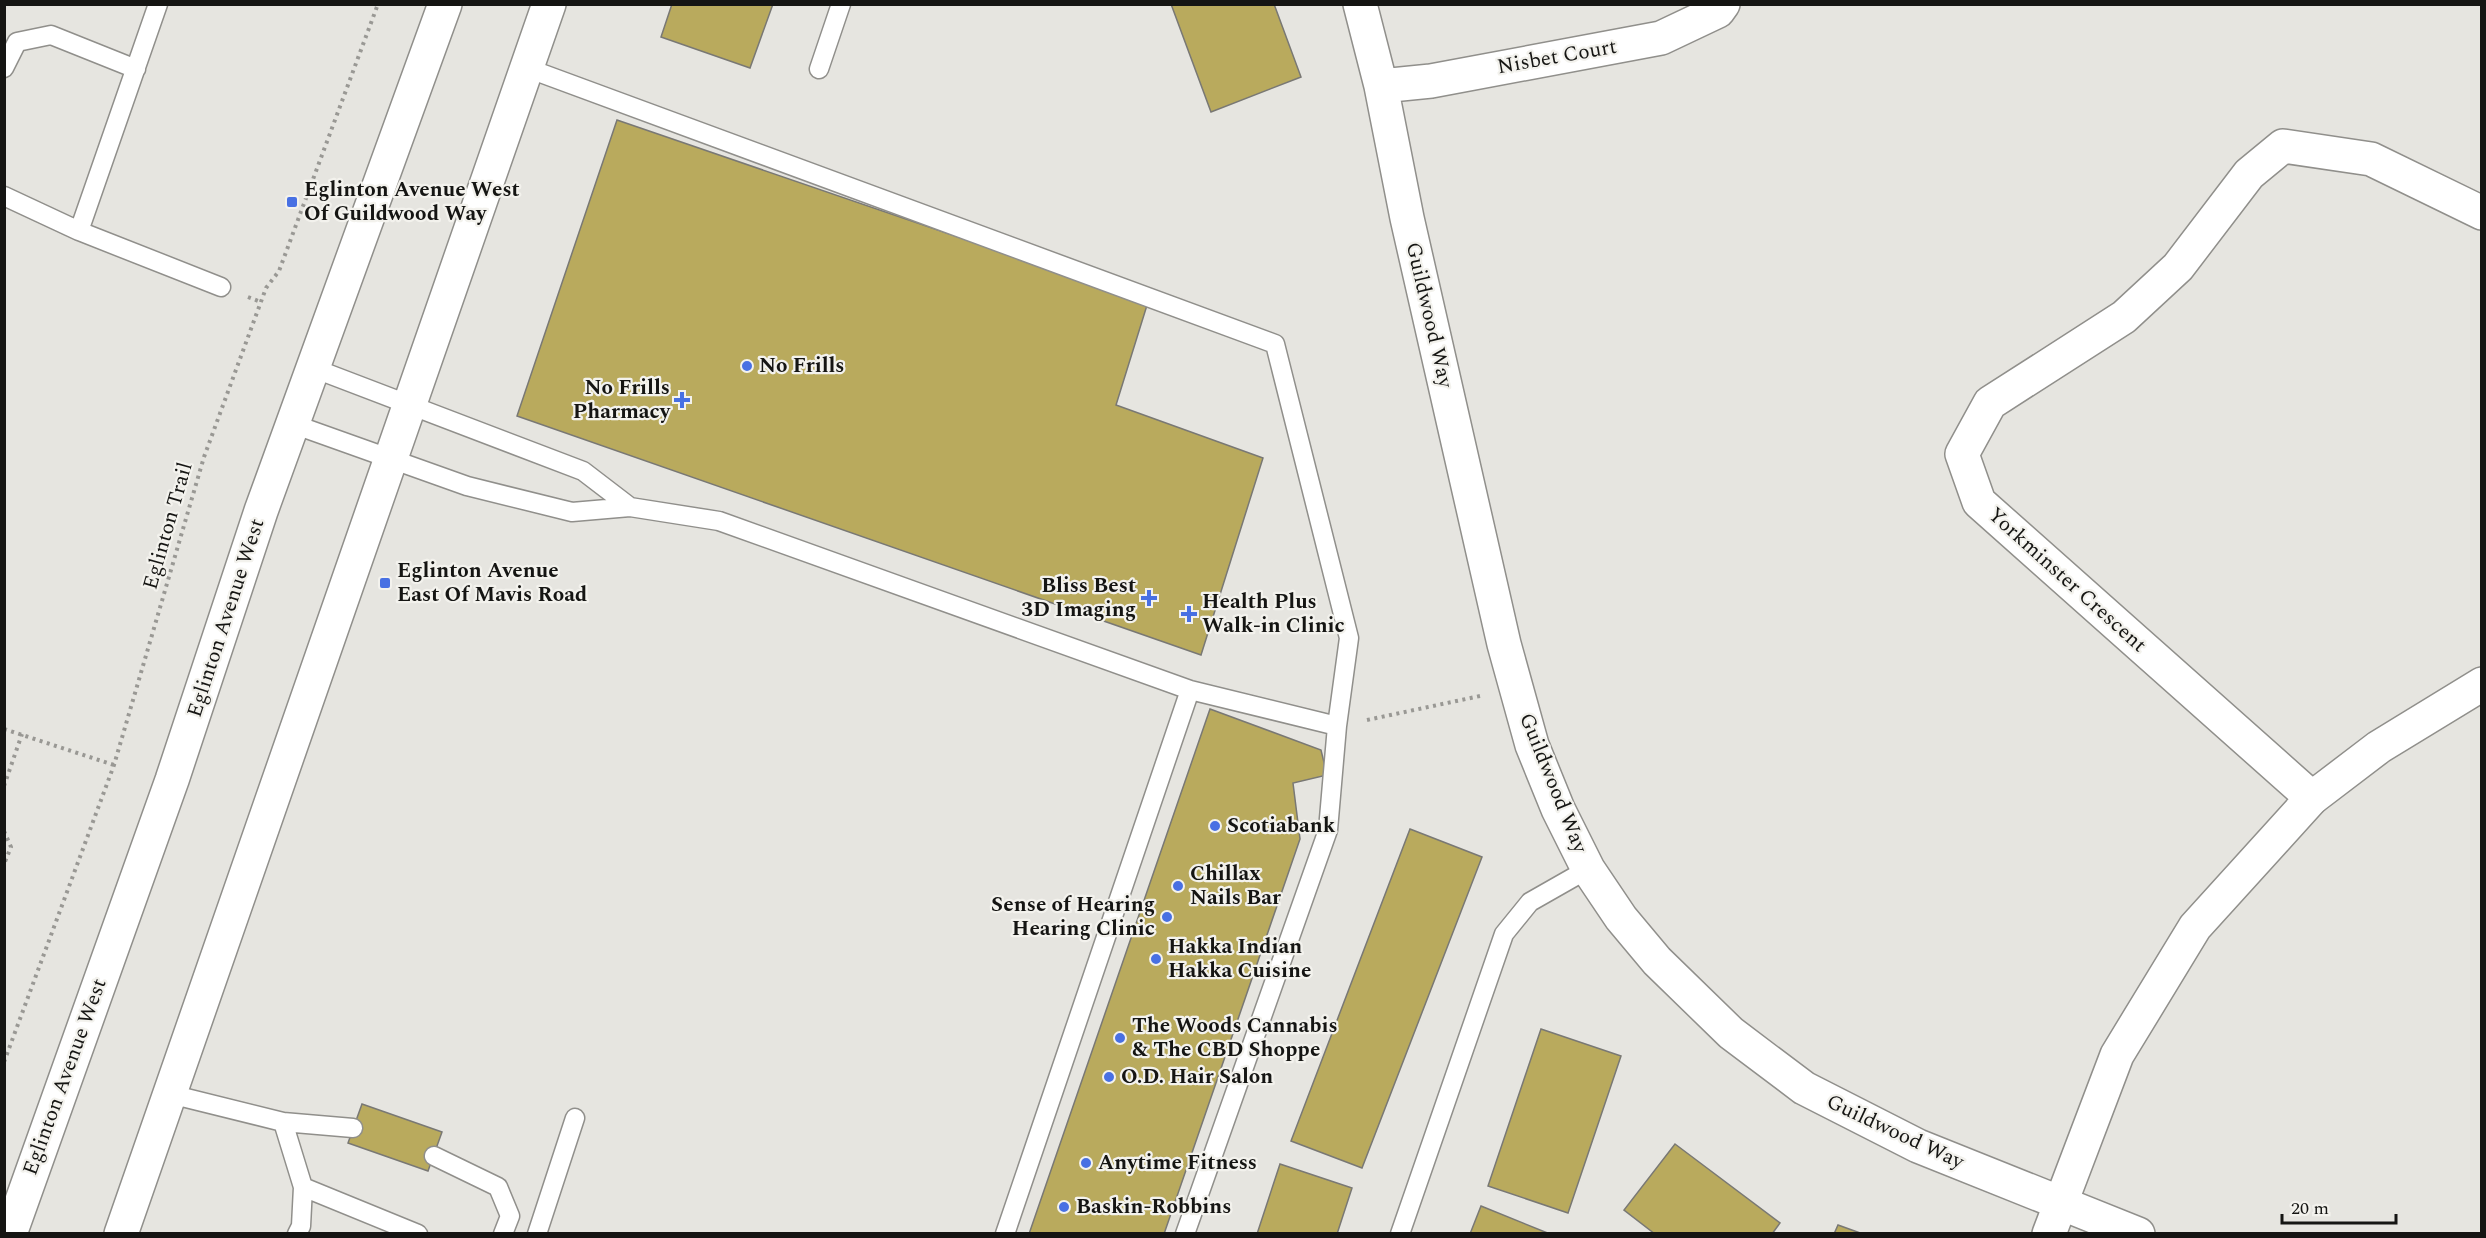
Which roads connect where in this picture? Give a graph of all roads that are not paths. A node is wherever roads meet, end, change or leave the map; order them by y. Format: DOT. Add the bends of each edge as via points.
graph roads {
  1 [pos="158,4"];
  2 [pos="445,4"];
  3 [pos="549,4"];
  4 [pos="841,4"];
  5 [pos="1360,4"];
  6 [pos="1723,4"];
  7 [pos="4,68"];
  8 [pos="527,68"];
  9 [pos="136,69"];
  10 [pos="819,69"];
  11 [pos="1382,86"];
  12 [pos="4,196"];
  13 [pos="2481,213"];
  14 [pos="80,231"];
  15 [pos="221,287"];
  16 [pos="313,368"];
  17 [pos="410,405"];
  18 [pos="293,424"];
  19 [pos="391,458"];
  20 [pos="630,507"];
  21 [pos="2481,684"];
  22 [pos="1190,690"];
  23 [pos="1337,726"];
  24 [pos="2312,798"];
  25 [pos="1588,868"];
  26 [pos="170,1094"];
  27 [pos="575,1119"];
  28 [pos="282,1122"];
  29 [pos="353,1128"];
  30 [pos="434,1156"];
  31 [pos="303,1188"];
  32 [pos="2061,1201"];
  33 [pos="303,1231"];
  34 [pos="10,1233"];
  35 [pos="121,1233"];
  36 [pos="418,1233"];
  37 [pos="503,1233"];
  38 [pos="537,1233"];
  39 [pos="1005,1233"];
  40 [pos="1185,1233"];
  41 [pos="1400,1233"];
  42 [pos="2049,1233"];
  43 [pos="2139,1233"];
  1 -- 9 [label="lane"];
  2 -- 16 [label="street, Eglinton Avenue West"];
  3 -- 8 [label="street"];
  4 -- 10 [label="lane"];
  5 -- 11 [label="street, Guildwood Way"];
  6 -- 11 [label="street, Nisbet Court" via="1718,11 1661,39 1431,81"];
  7 -- 9 [label="lane" via="17,42 51,35"];
  8 -- 17 [label="street"];
  8 -- 23 [label="lane" via="1275,344 1349,638"];
  9 -- 14 [label="lane"];
  11 -- 25 [label="street, Guildwood Way" via="1407,218 1501,633 1532,745"];
  12 -- 14 [label="lane"];
  13 -- 24 [label="street, Yorkminster Crescent" via="2371,159 2283,146 2248,174 2178,267 2124,317 1990,403 1962,454 1979,501"];
  14 -- 15 [label="lane"];
  16 -- 17 [label="lane"];
  16 -- 18 [label="street, Eglinton Avenue West"];
  17 -- 19 [label="street"];
  17 -- 20 [label="lane" via="583,471"];
  18 -- 19 [label="lane"];
  18 -- 34 [label="street, Eglinton Avenue West" via="172,780"];
  19 -- 20 [label="lane" via="467,486 572,512"];
  19 -- 26 [label="street"];
  20 -- 22 [label="lane" via="719,521"];
  21 -- 24 [label="street" via="2379,747"];
  22 -- 23 [label="lane"];
  22 -- 39 [label="lane"];
  23 -- 40 [label="lane" via="1328,830"];
  24 -- 32 [label="street" via="2189,937 2117,1055"];
  25 -- 32 [label="street, Guildwood Way" via="1621,918 1658,961 1731,1034 1804,1088 1918,1146"];
  25 -- 41 [label="lane" via="1530,902 1504,934"];
  26 -- 28 [label="lane"];
  26 -- 35 [label="street"];
  27 -- 38 [label="lane"];
  28 -- 29 [label="lane"];
  28 -- 31 [label="lane"];
  30 -- 37 [label="lane" via="498,1187 510,1216"];
  31 -- 33 [label="lane"];
  31 -- 36 [label="lane"];
  32 -- 42 [label="street"];
  32 -- 43 [label="street, Guildwood Way"];
}
